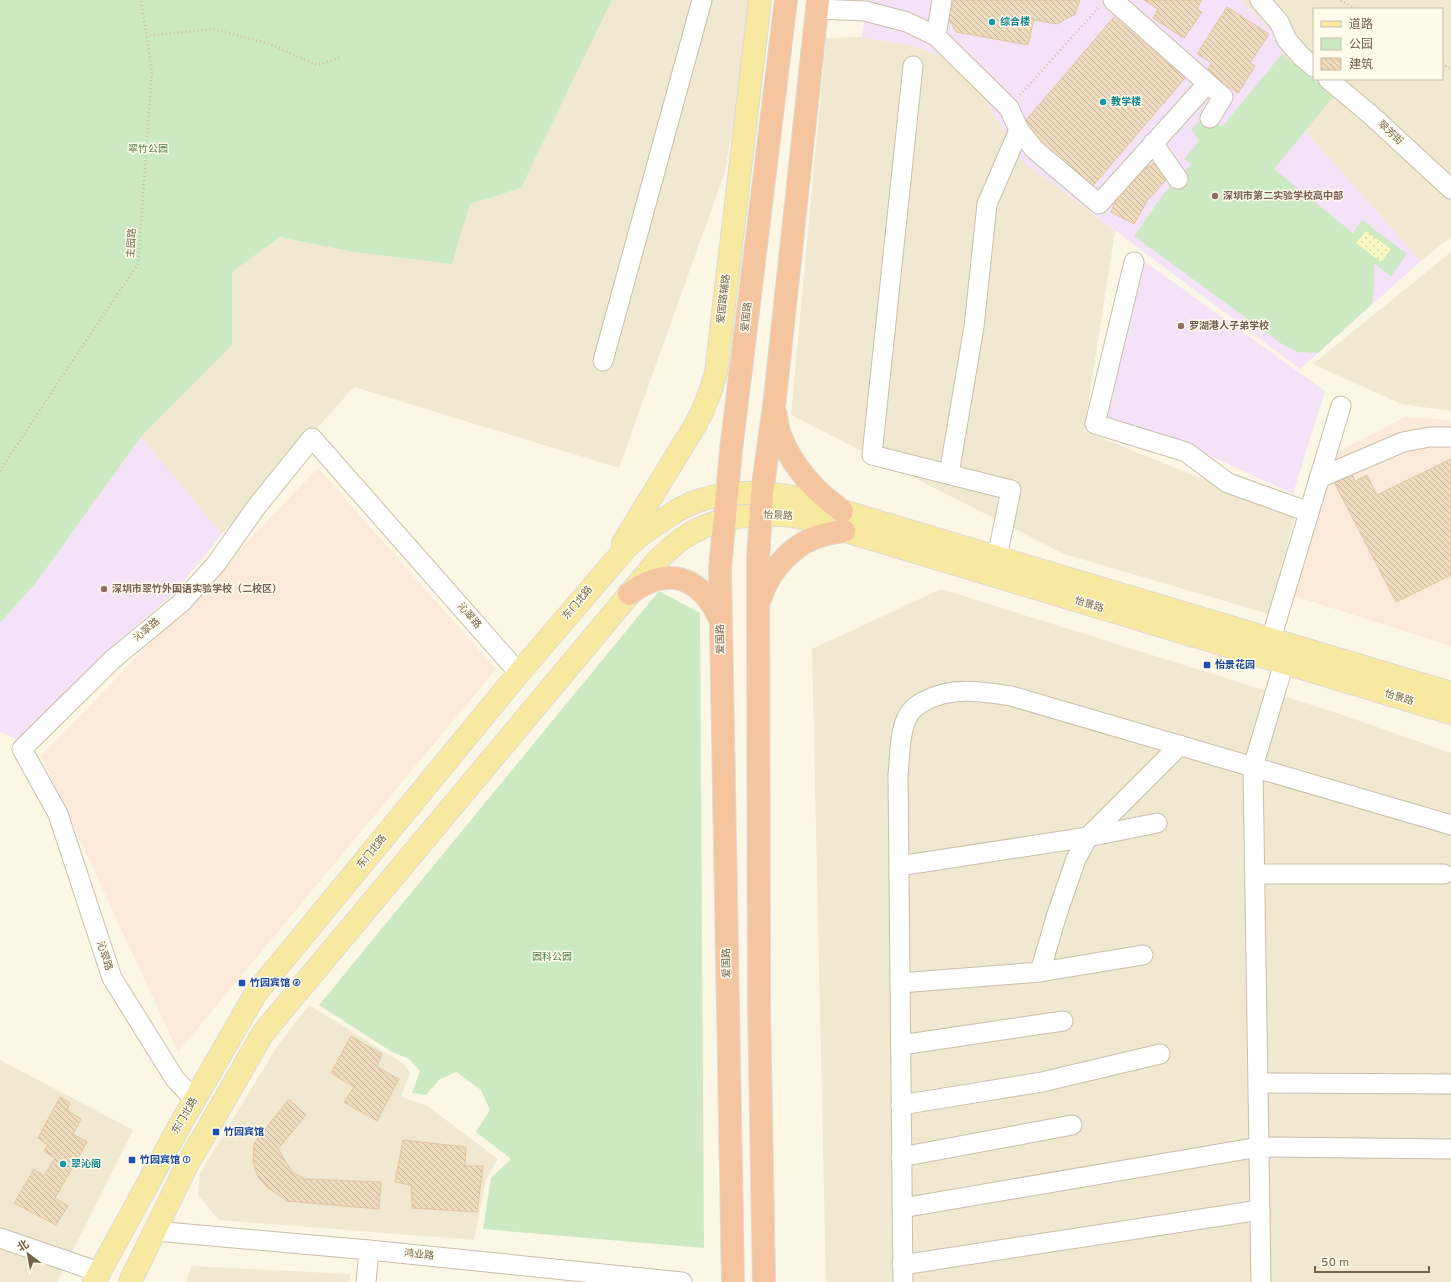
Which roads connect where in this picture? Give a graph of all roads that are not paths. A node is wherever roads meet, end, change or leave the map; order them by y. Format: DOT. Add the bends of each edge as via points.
graph roads {
  1 [pos="702,0"];
  2 [pos="760,0"];
  3 [pos="786,0"];
  4 [pos="942,0"];
  5 [pos="1260,0"];
  6 [pos="1107,3"];
  7 [pos="817,4"];
  8 [pos="936,36"];
  9 [pos="913,66"];
  10 [pos="1313,66"];
  11 [pos="1329,80"];
  12 [pos="1207,84"];
  13 [pos="1210,118"];
  14 [pos="1019,130"];
  15 [pos="1153,143"];
  16 [pos="1178,179"];
  17 [pos="1451,189"];
  18 [pos="1134,262"];
  19 [pos="604,361"];
  20 [pos="775,398"];
  21 [pos="1341,406"];
  22 [pos="1451,438"];
  23 [pos="949,474"];
  24 [pos="1319,478"];
  25 [pos="762,493"];
  26 [pos="727,494"];
  27 [pos="1309,512"];
  28 [pos="760,515"];
  29 [pos="724,520"];
  30 [pos="843,521"];
  31 [pos="997,557"];
  32 [pos="606,570"];
  33 [pos="629,594"];
  34 [pos="758,608"];
  35 [pos="721,620"];
  36 [pos="1270,639"];
  37 [pos="1284,663"];
  38 [pos="519,673"];
  39 [pos="1451,693"];
  40 [pos="1451,713"];
  41 [pos="1180,745"];
  42 [pos="1253,767"];
  43 [pos="1157,823"];
  44 [pos="1451,825"];
  45 [pos="1088,837"];
  46 [pos="899,866"];
  47 [pos="1256,874"];
  48 [pos="1444,874"];
  49 [pos="1143,955"];
  50 [pos="1040,972"];
  51 [pos="900,982"];
  52 [pos="1063,1021"];
  53 [pos="900,1045"];
  54 [pos="1160,1054"];
  55 [pos="1258,1083"];
  56 [pos="1451,1084"];
  57 [pos="195,1100"];
  58 [pos="901,1105"];
  59 [pos="1072,1125"];
  60 [pos="1259,1147"];
  61 [pos="1451,1149"];
  62 [pos="902,1157"];
  63 [pos="902,1208"];
  64 [pos="1260,1210"];
  65 [pos="155,1231"];
  66 [pos="0,1238"];
  67 [pos="369,1250"];
  68 [pos="902,1274"];
  69 [pos="96,1277"];
  70 [pos="130,1282"];
  71 [pos="366,1282"];
  72 [pos="682,1282"];
  73 [pos="733,1282"];
  74 [pos="764,1282"];
  75 [pos="1261,1282"];
  1 -- 19 [label="street"];
  2 -- 32 [label="main road, 爱国路辅路" via="716,373 705,408"];
  3 -- 26 [label="highway, 爱国路"];
  4 -- 8 [label="street"];
  5 -- 10 [label="street" via="1279,22 1288,40"];
  6 -- 12 [label="street"];
  7 -- 8 [label="street" via="866,11 907,22"];
  7 -- 20 [label="highway"];
  8 -- 14 [label="street" via="1009,108"];
  9 -- 23 [label="street" via="872,455"];
  11 -- 17 [label="street, 翠芳街"];
  12 -- 13 [label="street" via="1223,97"];
  12 -- 15 [label="street"];
  14 -- 15 [label="street" via="1034,149 1099,204"];
  14 -- 23 [label="street" via="988,204 974,327"];
  15 -- 16 [label="street"];
  18 -- 27 [label="street" via="1095,424 1186,452 1228,483"];
  20 -- 25 [label="highway"];
  20 -- 30 [label="highway" via="776,419 791,456"];
  21 -- 24 [label="street"];
  22 -- 24 [label="street" via="1430,437 1403,442"];
  23 -- 31 [label="street" via="1011,490"];
  24 -- 27 [label="street"];
  25 -- 26 [label="main road, 怡景路"];
  25 -- 28 [label="highway"];
  25 -- 30 [label="main road, 怡景路" via="788,496"];
  26 -- 29 [label="highway, 爱国路"];
  26 -- 32 [label="main road, 东门北路" via="704,499 678,510 643,533"];
  27 -- 36 [label="street"];
  28 -- 29 [label="main road, 怡景路"];
  28 -- 30 [label="main road, 怡景路"];
  28 -- 34 [label="highway"];
  29 -- 33 [label="main road" via="689,534 673,545"];
  29 -- 35 [label="highway, 爱国路" via="720,569"];
  30 -- 31 [label="main road, 怡景路"];
  30 -- 34 [label="highway" via="786,556 764,587"];
  30 -- 37 [label="main road, 怡景路"];
  31 -- 36 [label="main road, 怡景路"];
  32 -- 38 [label="main road, 东门北路"];
  33 -- 35 [label="highway" via="652,581 667,578 682,580 705,594"];
  33 -- 65 [label="main road" via="263,1033 187,1165"];
  34 -- 74 [label="highway" via="759,1004"];
  35 -- 73 [label="highway, 爱国路"];
  36 -- 39 [label="main road, 怡景路"];
  37 -- 40 [label="main road, 怡景路"];
  37 -- 42 [label="street"];
  38 -- 57 [label="main road, 东门北路" via="256,993"];
  38 -- 57 [label="street, 沁翠路" via="312,438 257,506 216,564 181,602 112,660 22,749 58,814 112,978 175,1079"];
  41 -- 42 [label="street"];
  41 -- 45 [label="street"];
  41 -- 46 [label="street" via="1011,696 966,690 943,693 926,700 915,707 907,718 902,739 898,775"];
  42 -- 44 [label="street"];
  42 -- 47 [label="street"];
  43 -- 45 [label="street"];
  45 -- 46 [label="street"];
  45 -- 50 [label="street" via="1076,859"];
  46 -- 51 [label="street"];
  47 -- 48 [label="street"];
  47 -- 55 [label="street"];
  49 -- 50 [label="street"];
  50 -- 51 [label="street"];
  51 -- 53 [label="street"];
  52 -- 53 [label="street"];
  53 -- 58 [label="street"];
  54 -- 58 [label="street" via="1042,1082"];
  55 -- 56 [label="street"];
  55 -- 60 [label="street"];
  57 -- 69 [label="main road, 东门北路"];
  58 -- 62 [label="street"];
  59 -- 62 [label="street"];
  60 -- 61 [label="street"];
  60 -- 63 [label="street"];
  60 -- 64 [label="street"];
  62 -- 63 [label="street"];
  63 -- 68 [label="street"];
  64 -- 68 [label="street"];
  64 -- 75 [label="street"];
  65 -- 67 [label="street, 鸿业路"];
  65 -- 70 [label="main road"];
  66 -- 69 [label="street"];
  67 -- 71 [label="street"];
  67 -- 72 [label="street, 鸿业路"];
}
